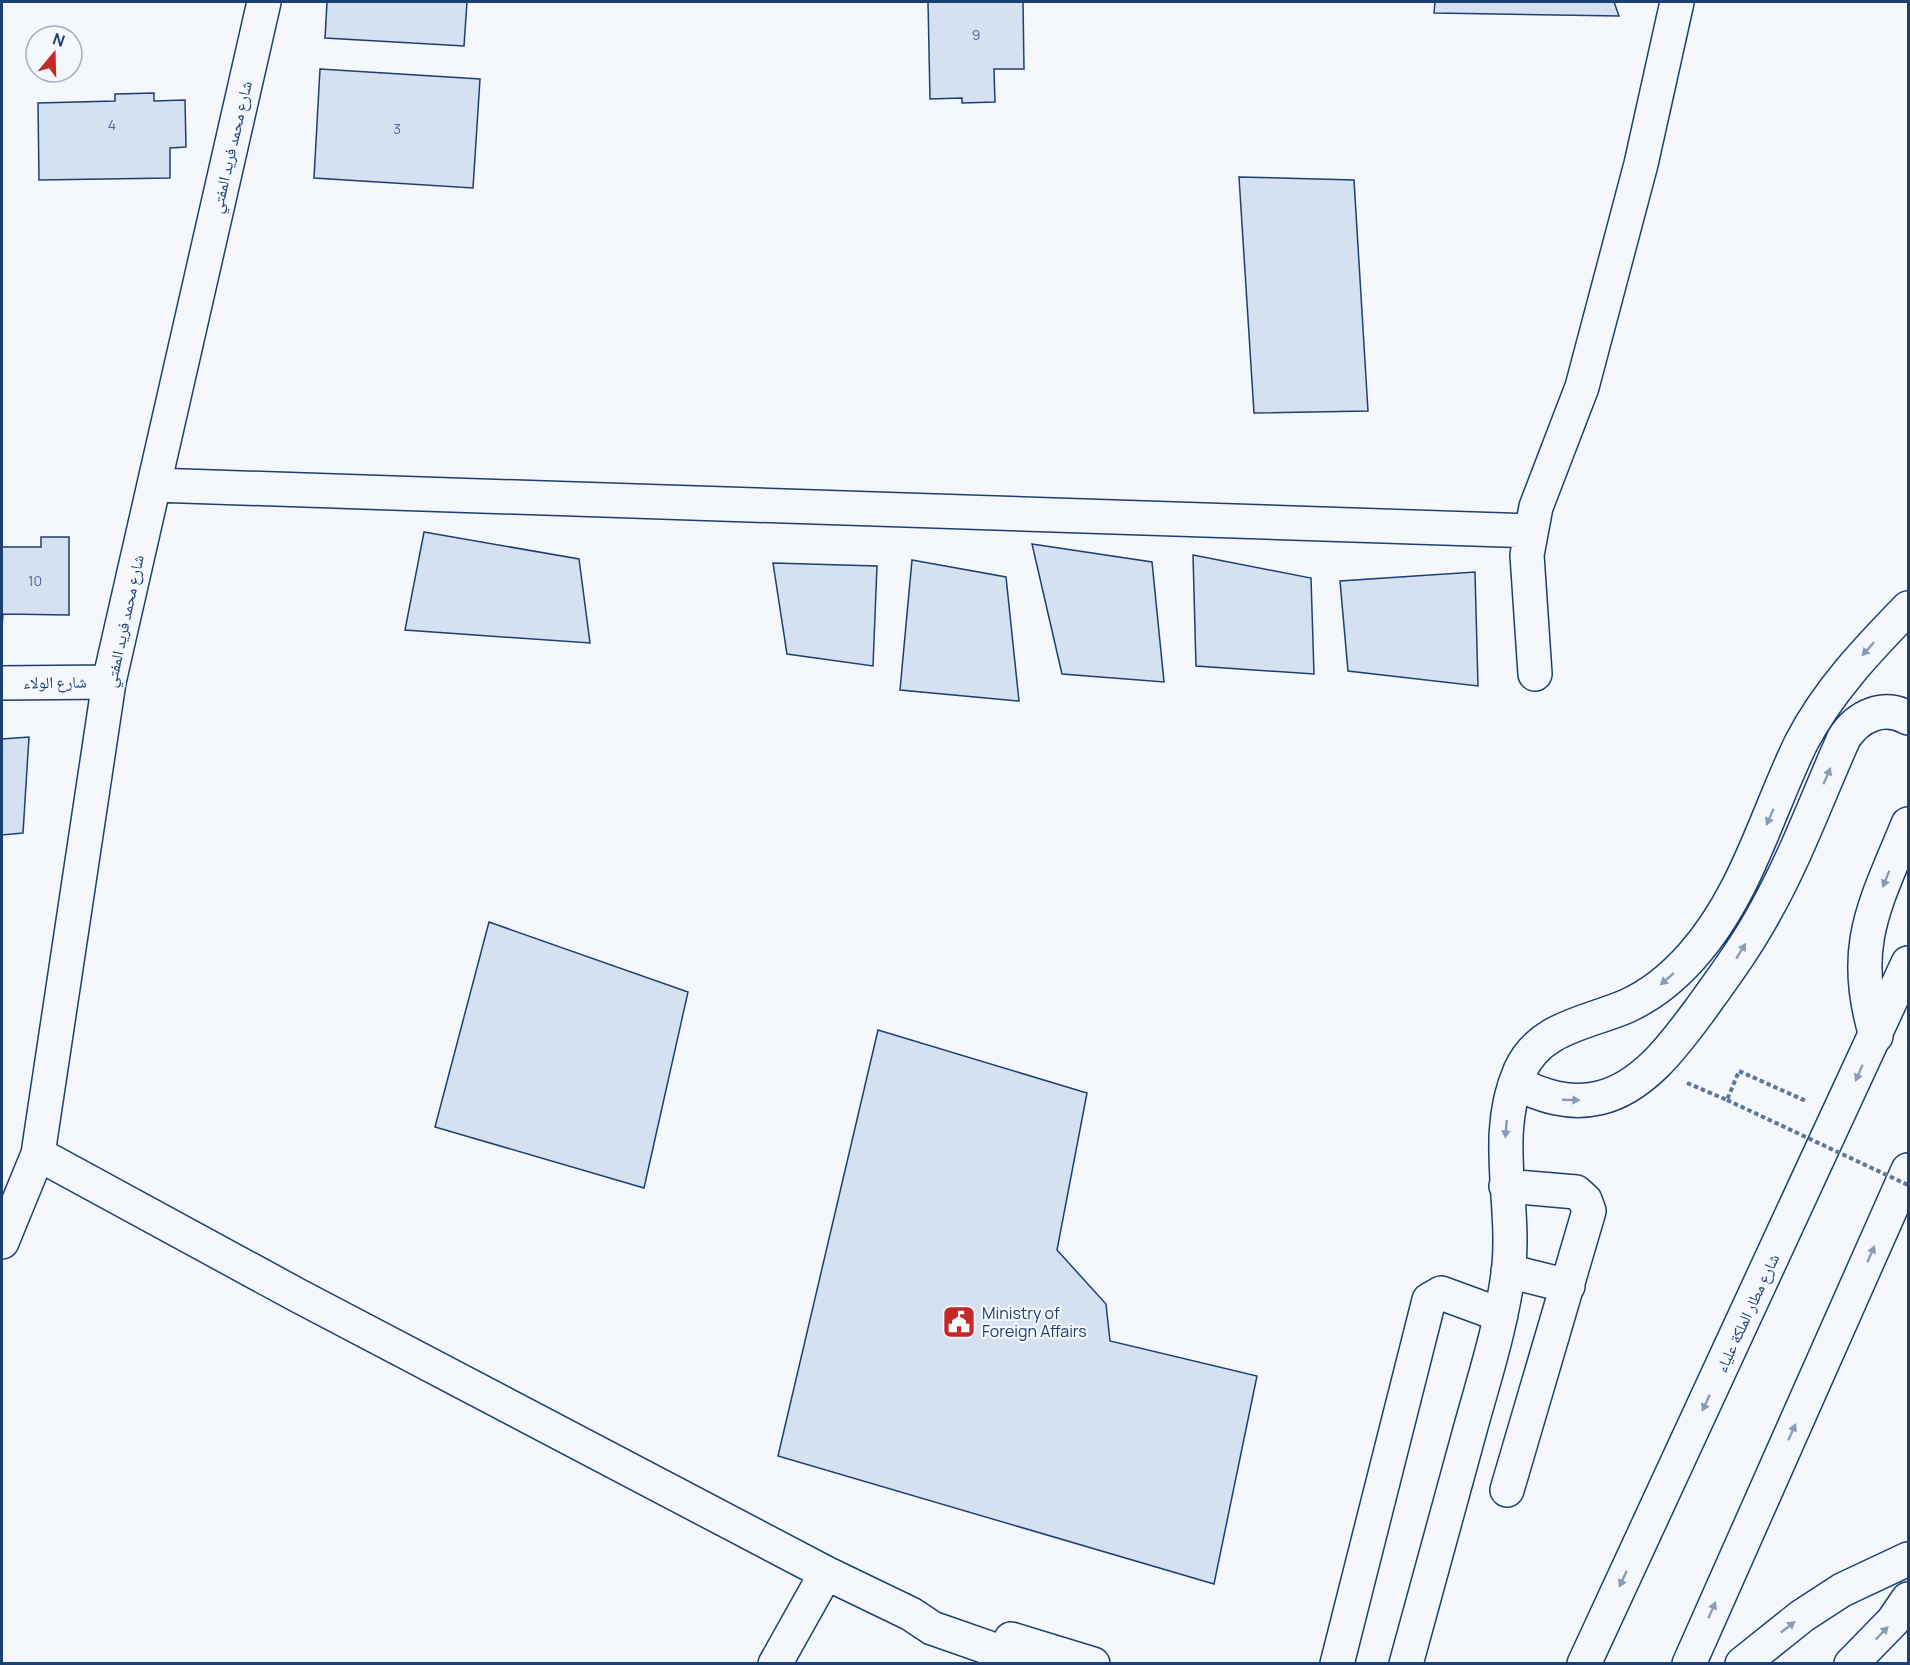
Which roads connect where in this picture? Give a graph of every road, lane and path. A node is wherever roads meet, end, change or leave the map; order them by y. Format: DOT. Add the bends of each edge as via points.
graph roads {
  1 [pos="264,2"];
  2 [pos="1677,2"];
  3 [pos="154,485"];
  4 [pos="1531,531"];
  5 [pos="1908,608"];
  6 [pos="1535,674"];
  7 [pos="109,682"];
  8 [pos="2,683"];
  9 [pos="1908,718"];
  10 [pos="1908,825"];
  11 [pos="1908,963"];
  12 [pos="1876,1036"];
  13 [pos="1516,1083"];
  14 [pos="1767,1083"];
  15 [pos="39,1154"];
  16 [pos="1908,1170"];
  17 [pos="1908,1185"];
  18 [pos="1506,1186"];
  19 [pos="2,1242"];
  20 [pos="1508,1271"];
  21 [pos="1568,1286"];
  22 [pos="1501,1315"];
  23 [pos="1507,1490"];
  24 [pos="1908,1559"];
  25 [pos="826,1573"];
  26 [pos="1908,1599"];
  27 [pos="911,1614"];
  28 [pos="775,1664"];
  29 [pos="1035,1664"];
  30 [pos="1093,1664"];
  31 [pos="1337,1664"];
  32 [pos="1406,1664"];
  33 [pos="1584,1664"];
  34 [pos="1689,1664"];
  35 [pos="1742,1664"];
  36 [pos="1851,1664"];
  1 -- 3 [label="main road, شارع محمد فريد المفتي"];
  2 -- 4 [label="main road" via="1641,164 1582,387 1536,507"];
  3 -- 4 [label="main road"];
  3 -- 7 [label="main road, شارع محمد فريد المفتي"];
  4 -- 6 [label="main road" via="1527,555"];
  5 -- 13 [label="main road, one-way" via="1869,647 1822,708 1801,744 1735,893 1709,937 1661,985 1629,1005 1557,1032 1540,1043 1521,1068"];
  7 -- 8 [label="main road, شارع الولاء"];
  7 -- 15 [label="main road, شارع محمد فريد المفتي"];
  13 -- 9 [label="main road, one-way" via="1555,1099 1577,1101 1619,1091 1650,1068 1691,1022 1739,956 1789,865 1852,726 1877,713 1891,712"];
  10 -- 12 [label="main road, one-way" via="1877,901 1864,953 1868,1009"];
  11 -- 12 [label="main road, شارع مطار الملكة علياء"];
  12 -- 33 [label="main road, شارع مطار الملكة علياء, one-way"];
  13 -- 18 [label="main road, one-way" via="1507,1117"];
  14 -- 17 [label="path, bridge" via="1739,1071 1727,1100"];
  15 -- 19 [label="main road, شارع محمد فريد المفتي"];
  15 -- 25 [label="main road"];
  34 -- 16 [label="main road, one-way"];
  18 -- 20 [label="main road"];
  18 -- 21 [label="main road" via="1576,1192 1586,1200 1589,1211"];
  20 -- 21 [label="main road"];
  20 -- 22 [label="main road"];
  21 -- 23 [label="main road"];
  22 -- 31 [label="main road" via="1442,1293 1429,1300"];
  22 -- 32 [label="main road"];
  35 -- 24 [label="main road, one-way" via="1842,1590"];
  25 -- 27 [label="main road"];
  25 -- 28 [label="main road"];
  36 -- 26 [label="main road, one-way" via="1893,1621"];
  27 -- 29 [label="main road" via="932,1628"];
  27 -- 30 [label="main road" via="923,1613"];
}
